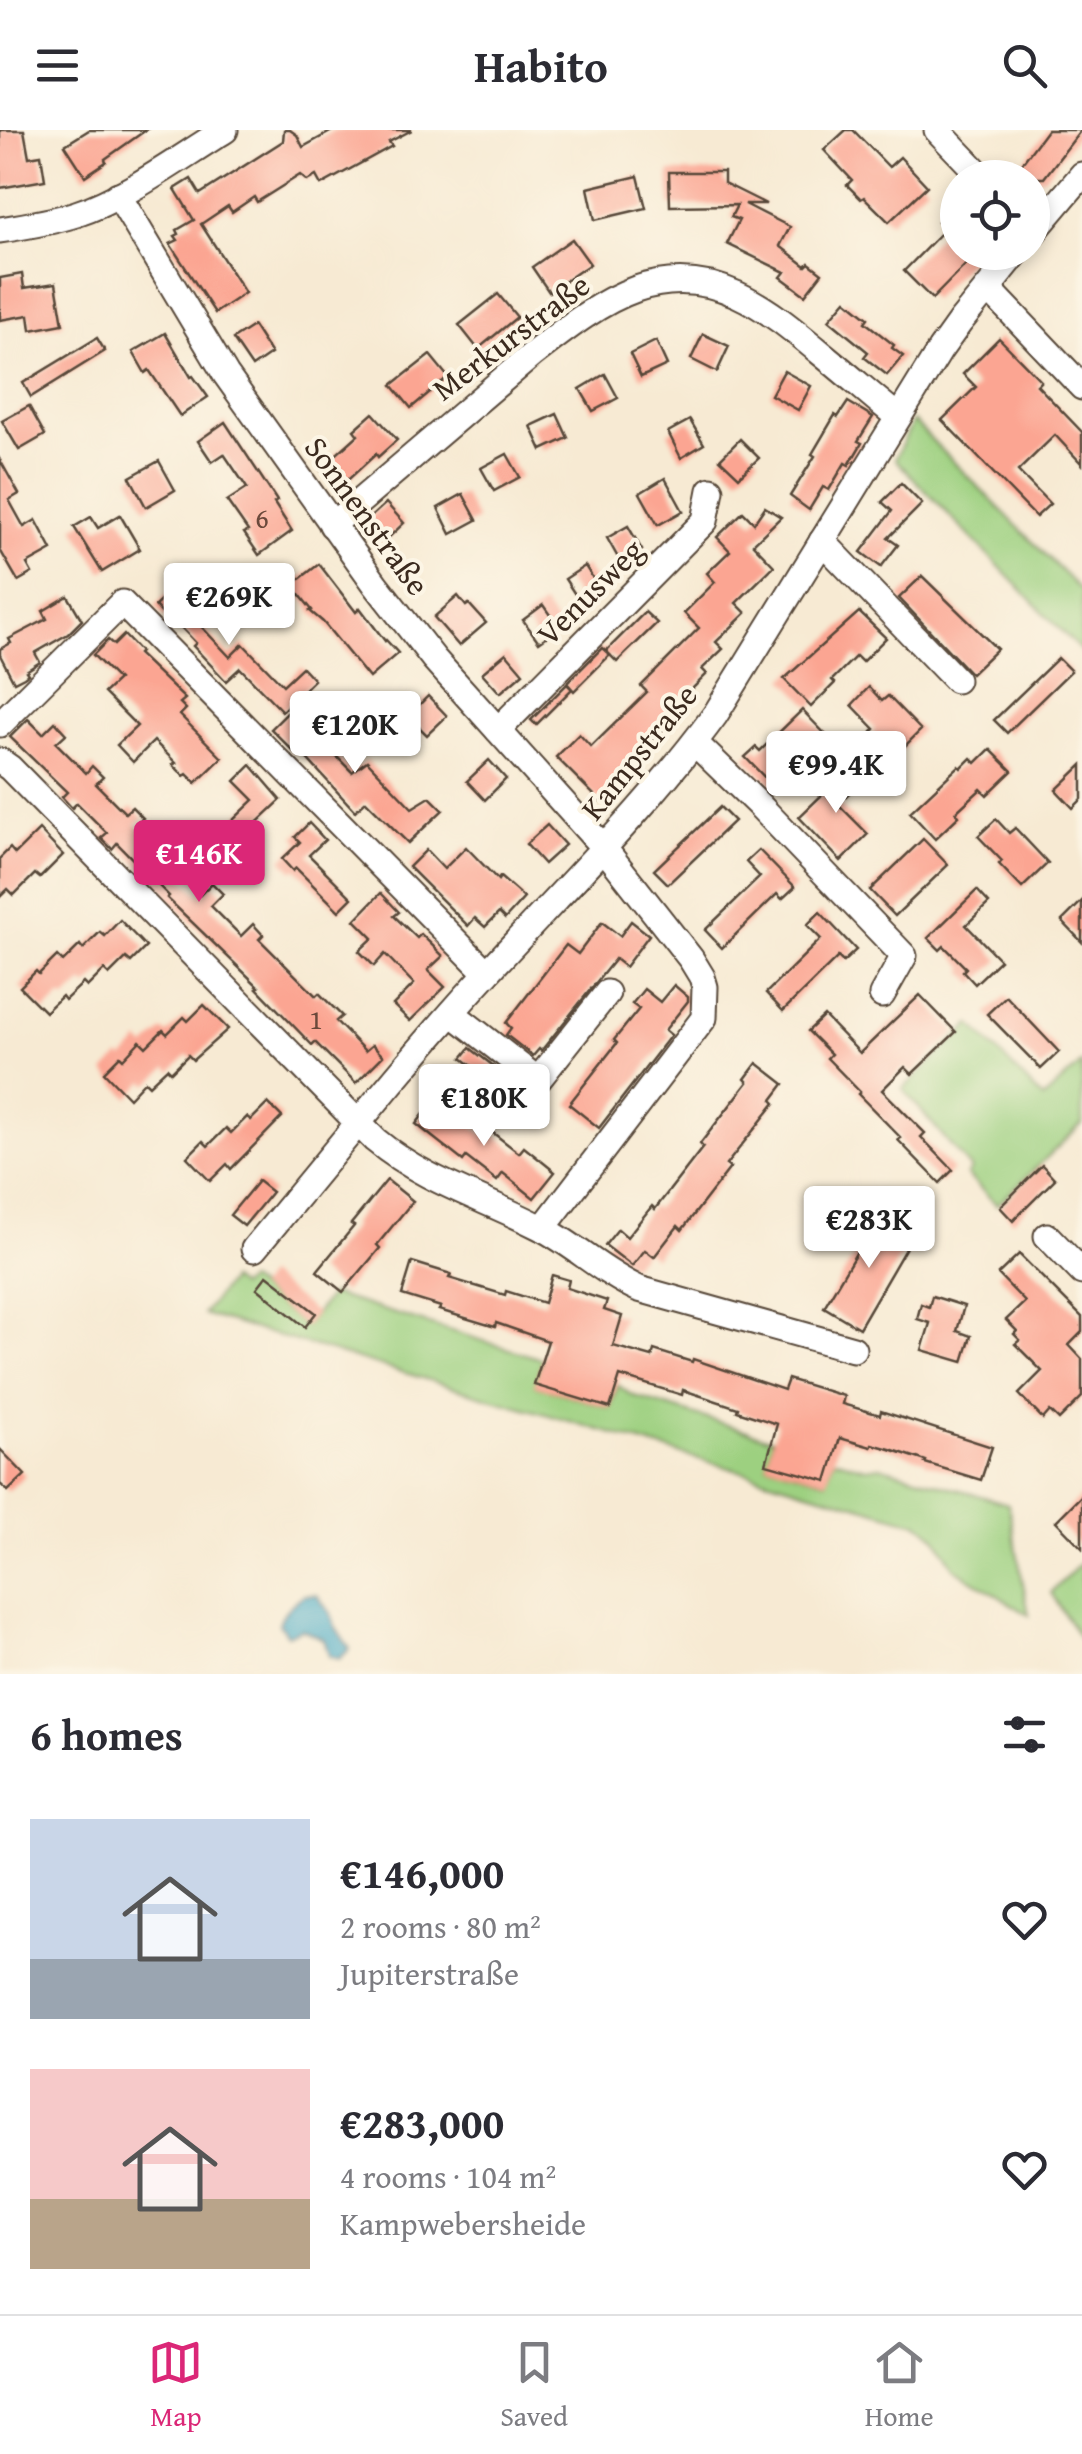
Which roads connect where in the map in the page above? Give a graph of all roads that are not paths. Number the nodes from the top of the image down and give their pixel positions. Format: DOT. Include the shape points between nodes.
graph roads {
  1 [pos="224,130"];
  2 [pos="938,130"];
  3 [pos="967,160"];
  4 [pos="1082,175"];
  5 [pos="118,195"];
  6 [pos="1050,212"];
  7 [pos="0,230"];
  8 [pos="1002,270"];
  9 [pos="988,288"];
  10 [pos="1082,387"];
  11 [pos="898,417"];
  12 [pos="711,490"];
  13 [pos="332,525"];
  14 [pos="822,542"];
  15 [pos="956,680"];
  16 [pos="0,724"];
  17 [pos="498,730"];
  18 [pos="695,742"];
  19 [pos="0,761"];
  20 [pos="603,847"];
  21 [pos="486,973"];
  22 [pos="607,992"];
  23 [pos="882,995"];
  24 [pos="452,1013"];
  25 [pos="359,1123"];
  26 [pos="543,1228"];
  27 [pos="1048,1236"];
  28 [pos="254,1250"];
  29 [pos="1082,1272"];
  30 [pos="853,1349"];
  1 -- 5 [label="street"];
  2 -- 3 [label="street"];
  4 -- 6 [label="street"];
  5 -- 7 [label="street" via="74,203 47,222"];
  5 -- 13 [label="street, Sonnenstraße" via="226,375"];
  8 -- 9 [label="street, Kampstraße"];
  9 -- 10 [label="street"];
  9 -- 11 [label="street, Kampstraße"];
  11 -- 13 [label="street, Merkurstraße" via="772,312 701,283 656,284 613,300 544,346"];
  11 -- 14 [label="street, Kampstraße"];
  12 -- 17 [label="street, Venusweg" via="706,521"];
  13 -- 17 [label="street, Sonnenstraße" via="434,659"];
  14 -- 15 [label="street"];
  14 -- 18 [label="street, Kampstraße"];
  16 -- 21 [label="street" via="122,603"];
  17 -- 20 [label="street, Sonnenstraße"];
  18 -- 20 [label="street, Kampstraße"];
  18 -- 23 [label="street" via="904,956"];
  19 -- 25 [label="street"];
  20 -- 21 [label="street, Kampstraße"];
  20 -- 26 [label="street, Sonnenstraße" via="702,978 704,1018"];
  21 -- 24 [label="street, Kampstraße"];
  22 -- 24 [label="street" via="538,1080"];
  24 -- 25 [label="street, Kampstraße"];
  25 -- 26 [label="street" via="417,1170"];
  25 -- 28 [label="street, Kampstraße"];
  26 -- 30 [label="street" via="639,1289"];
  27 -- 29 [label="street"];
}
